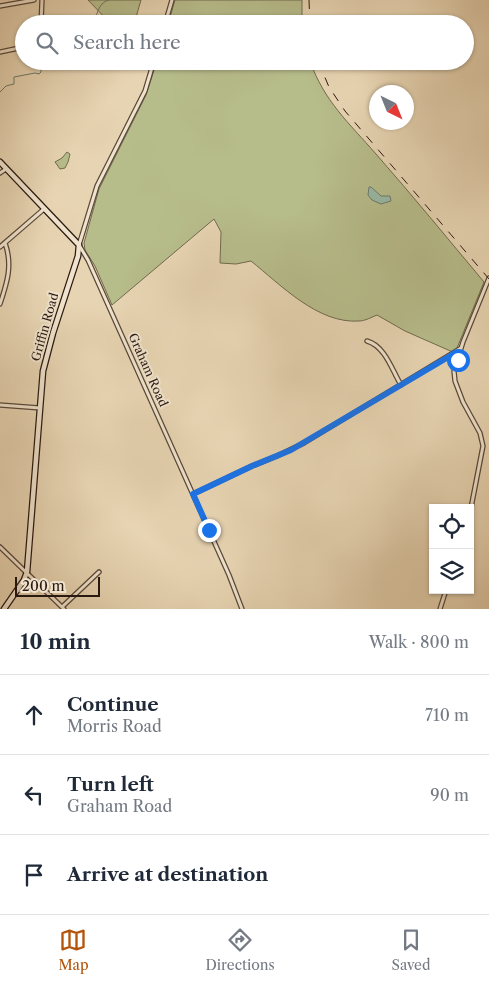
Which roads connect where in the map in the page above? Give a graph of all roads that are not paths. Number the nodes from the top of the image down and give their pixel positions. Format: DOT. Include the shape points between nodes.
graph roads {
  1 [pos="34,0"];
  2 [pos="42,0"];
  3 [pos="172,0"];
  4 [pos="11,2"];
  5 [pos="0,6"];
  6 [pos="41,15"];
  7 [pos="168,15"];
  8 [pos="15,49"];
  9 [pos="0,52"];
  10 [pos="151,70"];
  11 [pos="0,162"];
  12 [pos="6,169"];
  13 [pos="0,173"];
  14 [pos="44,209"];
  15 [pos="5,243"];
  16 [pos="79,245"];
  17 [pos="0,247"];
  18 [pos="489,278"];
  19 [pos="0,304"];
  20 [pos="367,341"];
  21 [pos="461,348"];
  22 [pos="450,356"];
  23 [pos="458,360"];
  24 [pos="401,385"];
  25 [pos="0,405"];
  26 [pos="40,408"];
  27 [pos="193,494"];
  28 [pos="472,504"];
  29 [pos="0,547"];
  30 [pos="27,572"];
  31 [pos="99,572"];
  32 [pos="445,594"];
  33 [pos="63,608"];
  34 [pos="4,609"];
  35 [pos="242,609"];
  36 [pos="440,609"];
  1 -- 4 [label="street"];
  2 -- 6 [label="street"];
  3 -- 7 [label="street"];
  4 -- 5 [label="street"];
  8 -- 9 [label="street"];
  10 -- 16 [label="street, Griffin Road" via="145,91 97,186"];
  11 -- 12 [label="street, Graham Road"];
  12 -- 13 [label="street"];
  12 -- 14 [label="street, Graham Road"];
  14 -- 15 [label="street"];
  14 -- 16 [label="street, Graham Road"];
  15 -- 17 [label="street"];
  15 -- 19 [label="street" via="10,262"];
  16 -- 26 [label="street, Griffin Road" via="45,359"];
  16 -- 27 [label="street, Graham Road"];
  18 -- 21 [label="street"];
  20 -- 24 [label="street" via="380,348"];
  21 -- 22 [label="street"];
  21 -- 23 [label="street"];
  22 -- 23 [label="street"];
  22 -- 24 [label="street"];
  23 -- 28 [label="street" via="454,371 456,382 483,446"];
  24 -- 27 [label="street" via="291,450"];
  25 -- 26 [label="street"];
  26 -- 30 [label="street, Griffin Road"];
  27 -- 35 [label="street, Graham Road"];
  29 -- 30 [label="street"];
  30 -- 33 [label="street"];
  30 -- 34 [label="street, Griffin Road"];
  31 -- 33 [label="street"];
  32 -- 36 [label="street"];
}
